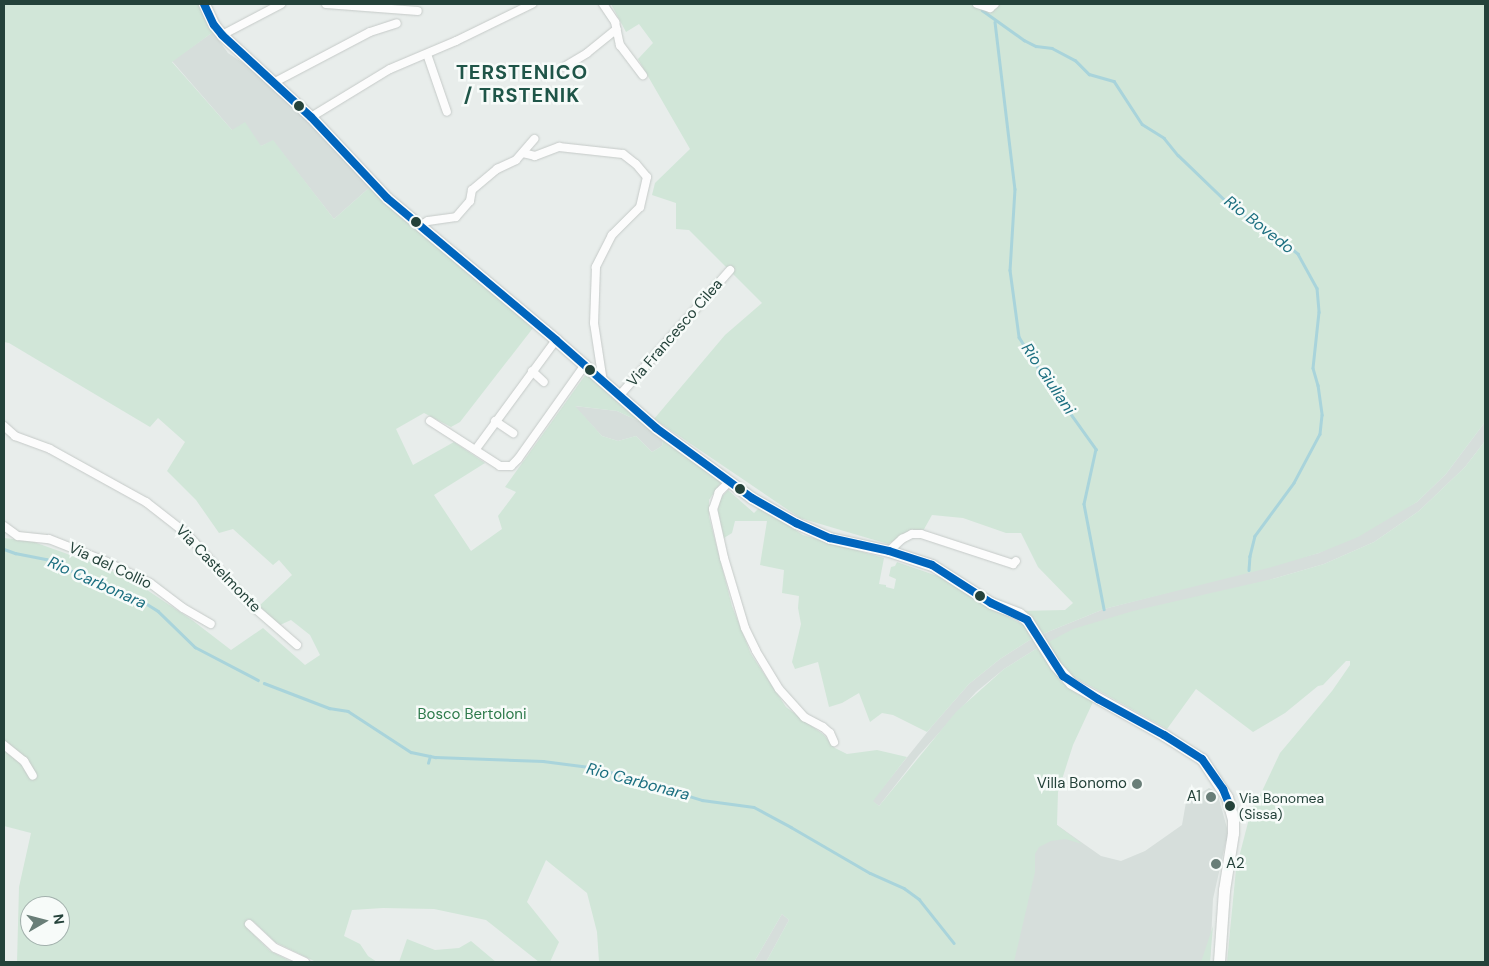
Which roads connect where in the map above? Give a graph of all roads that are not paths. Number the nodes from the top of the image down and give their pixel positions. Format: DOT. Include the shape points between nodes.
graph roads {
  1 [pos="204,4"];
  2 [pos="281,4"];
  3 [pos="326,4"];
  4 [pos="532,4"];
  5 [pos="603,4"];
  6 [pos="977,4"];
  7 [pos="995,4"];
  8 [pos="418,11"];
  9 [pos="397,23"];
  10 [pos="617,29"];
  11 [pos="222,35"];
  12 [pos="427,54"];
  13 [pos="564,67"];
  14 [pos="643,75"];
  15 [pos="275,82"];
  16 [pos="447,112"];
  17 [pos="311,117"];
  18 [pos="534,139"];
  19 [pos="523,153"];
  20 [pos="420,226"];
  21 [pos="730,270"];
  22 [pos="556,340"];
  23 [pos="584,366"];
  24 [pos="532,371"];
  25 [pos="544,382"];
  26 [pos="603,382"];
  27 [pos="619,396"];
  28 [pos="496,420"];
  29 [pos="430,421"];
  30 [pos="4,426"];
  31 [pos="513,433"];
  32 [pos="476,450"];
  33 [pos="730,481"];
  34 [pos="4,526"];
  35 [pos="889,551"];
  36 [pos="1016,561"];
  37 [pos="210,624"];
  38 [pos="297,645"];
  39 [pos="834,742"];
  40 [pos="4,745"];
  41 [pos="33,776"];
  42 [pos="249,924"];
  43 [pos="305,962"];
  44 [pos="1219,962"];
  1 -- 11 [label="street"];
  2 -- 11 [label="street"];
  3 -- 8 [label="street"];
  4 -- 12 [label="street"];
  5 -- 10 [label="street"];
  6 -- 7 [label="street" via="990,8"];
  9 -- 15 [label="street" via="370,32"];
  10 -- 13 [label="street"];
  10 -- 14 [label="street" via="620,44"];
  11 -- 15 [label="street"];
  12 -- 16 [label="street"];
  12 -- 17 [label="street" via="390,69"];
  15 -- 17 [label="street"];
  17 -- 20 [label="street" via="356,167"];
  18 -- 19 [label="street"];
  19 -- 20 [label="street" via="488,175 472,190 470,201 456,217 428,221"];
  19 -- 26 [label="street" via="535,156 559,147 623,154 647,177 640,207 612,235 595,272 594,328"];
  20 -- 22 [label="street"];
  21 -- 27 [label="street, Via Francesco Cilea"];
  22 -- 23 [label="street"];
  22 -- 24 [label="street"];
  23 -- 26 [label="street"];
  23 -- 32 [label="street" via="511,466 500,466"];
  24 -- 25 [label="street"];
  24 -- 28 [label="street"];
  26 -- 27 [label="street"];
  27 -- 33 [label="street" via="656,428"];
  28 -- 31 [label="street"];
  28 -- 32 [label="street"];
  29 -- 32 [label="street"];
  30 -- 38 [label="street, Via Castelmonte" via="15,436 50,449 146,502 187,534 251,605"];
  33 -- 35 [label="street" via="763,505 811,530 845,542"];
  33 -- 39 [label="street" via="719,492 712,509 745,628 779,689 804,717 830,733"];
  34 -- 37 [label="street, Via del Collio" via="18,536 49,539 107,562 150,583"];
  35 -- 36 [label="street" via="902,539 921,534 1012,564"];
  35 -- 44 [label="street" via="944,572 991,603 1019,614 1033,628 1054,665 1071,682 1198,756 1208,766 1231,809 1233,833 1224,890"];
  40 -- 41 [label="street" via="24,762"];
  42 -- 43 [label="street" via="276,948"];
}
